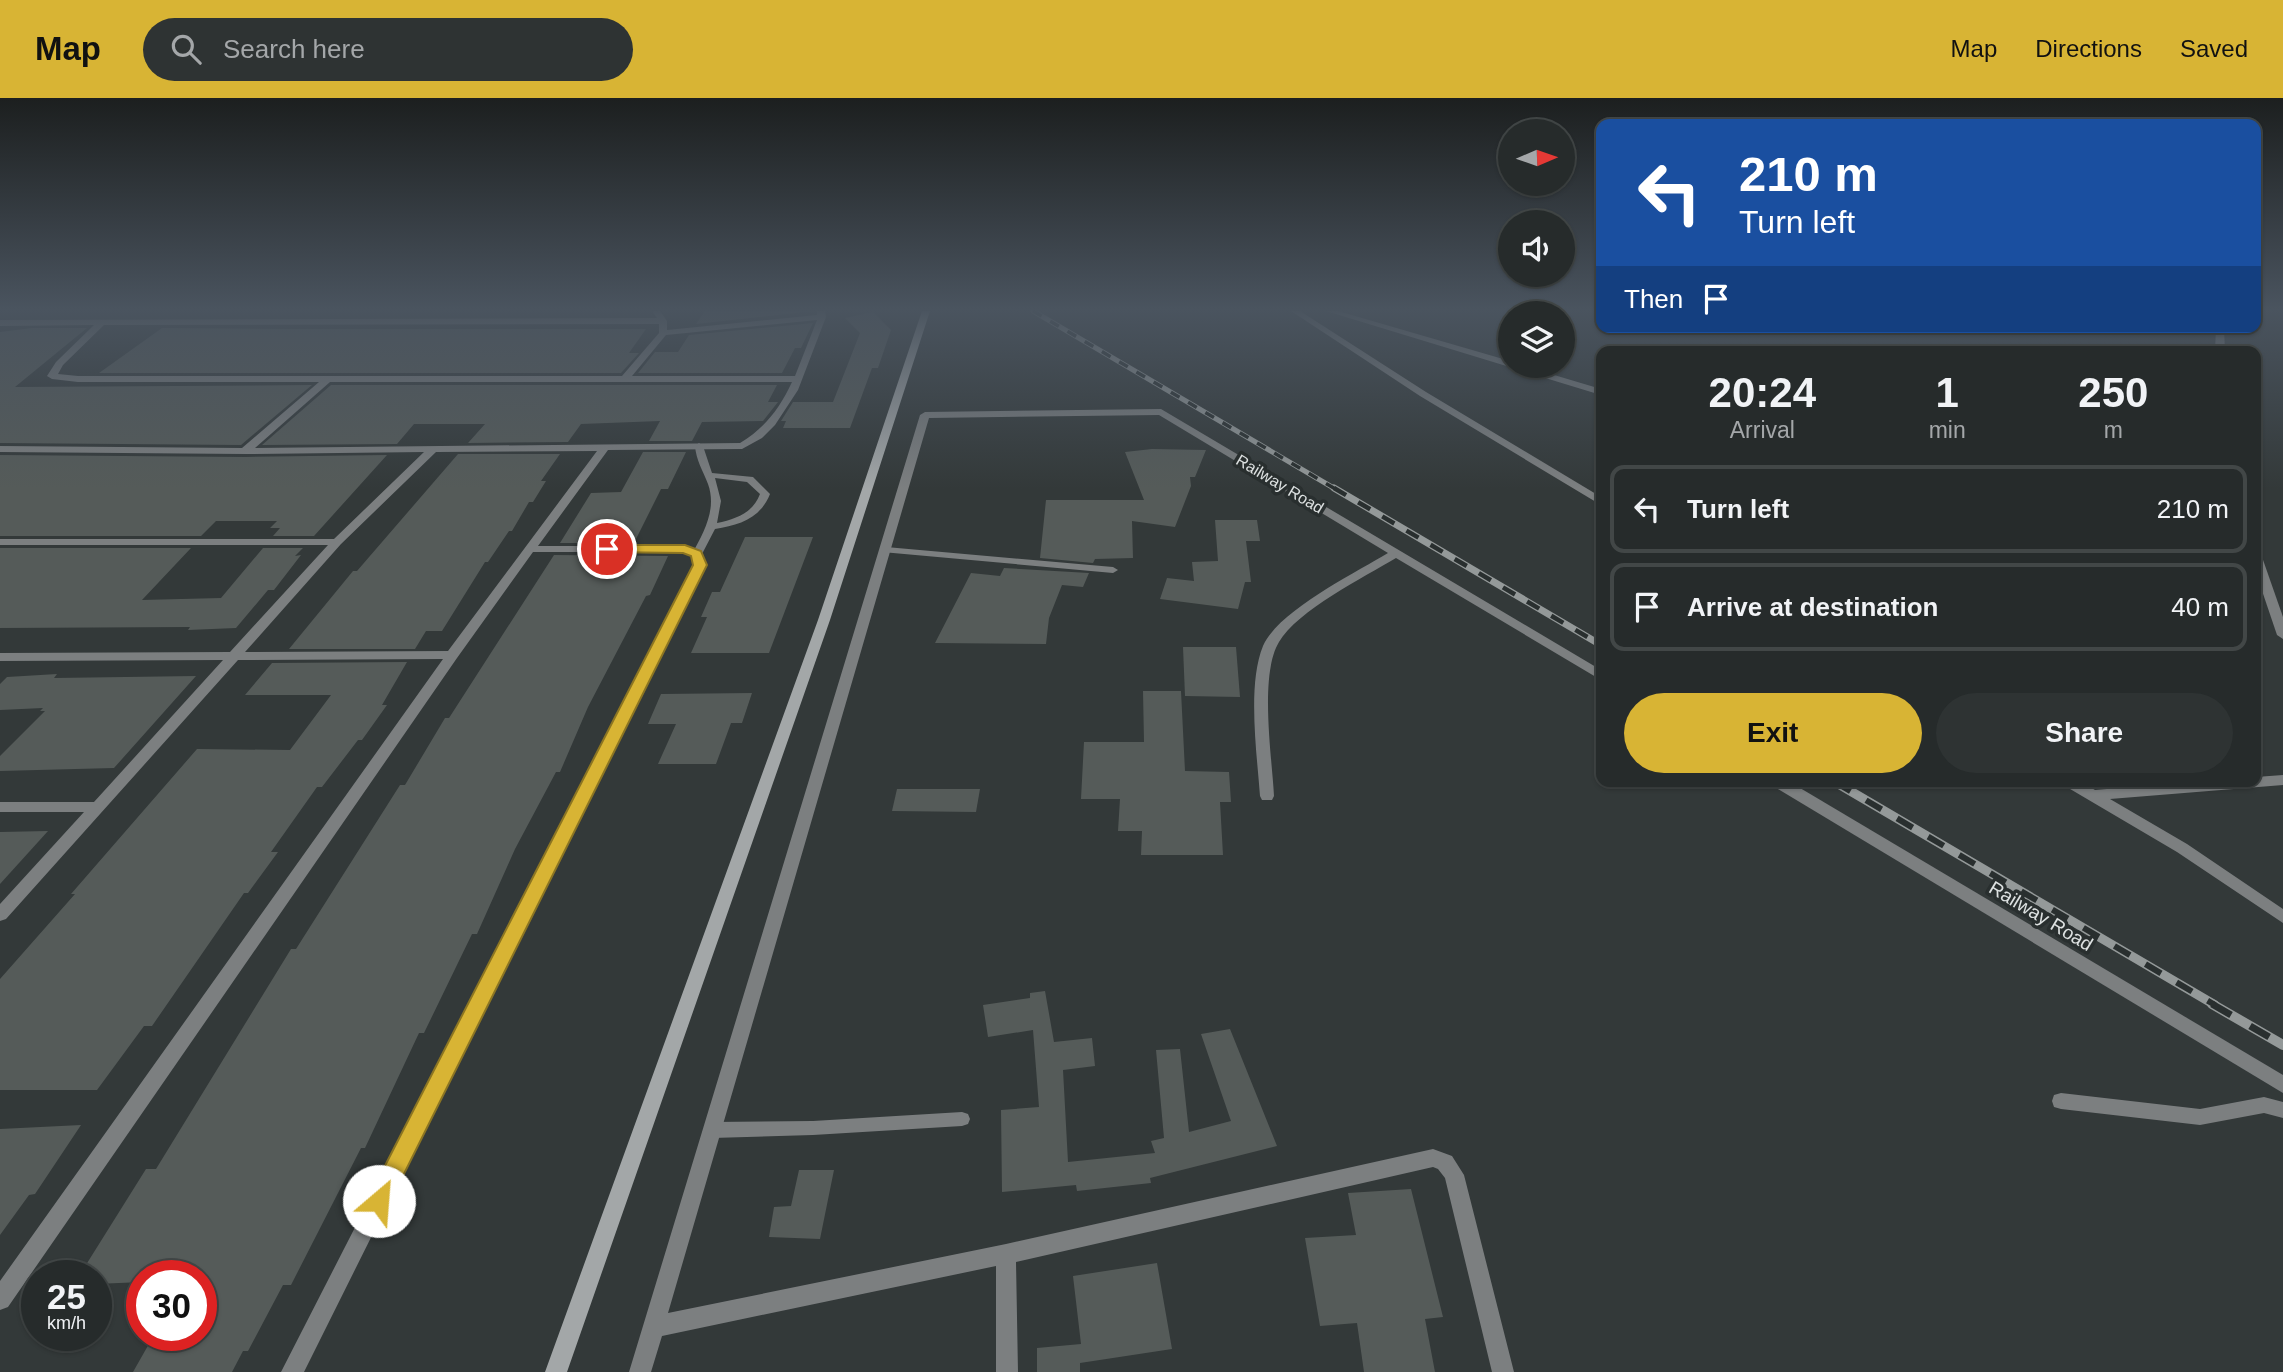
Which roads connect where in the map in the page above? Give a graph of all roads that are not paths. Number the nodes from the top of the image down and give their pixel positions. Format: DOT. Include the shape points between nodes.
graph roads {
  1 [pos="55,370"];
  2 [pos="631,370"];
  3 [pos="801,370"];
  4 [pos="908,370"];
  5 [pos="1387,370"];
  6 [pos="626,377"];
  7 [pos="329,378"];
  8 [pos="1555,378"];
  9 [pos="798,379"];
  10 [pos="1596,390"];
  11 [pos="699,446"];
  12 [pos="605,447"];
  13 [pos="434,448"];
  14 [pos="0,449"];
  15 [pos="245,450"];
  16 [pos="709,475"];
  17 [pos="1596,499"];
  18 [pos="712,527"];
  19 [pos="0,542"];
  20 [pos="338,542"];
  21 [pos="528,549"];
  22 [pos="886,550"];
  23 [pos="1396,553"];
  24 [pos="696,554"];
  25 [pos="1113,570"];
  26 [pos="2261,571"];
  27 [pos="2283,635"];
  28 [pos="452,655"];
  29 [pos="233,656"];
  30 [pos="0,657"];
  31 [pos="1596,673"];
  32 [pos="2283,780"];
  33 [pos="2261,782"];
  34 [pos="1786,787"];
  35 [pos="2079,787"];
  36 [pos="2193,787"];
  37 [pos="2093,795"];
  38 [pos="1267,796"];
  39 [pos="0,807"];
  40 [pos="96,807"];
  41 [pos="0,915"];
  42 [pos="2283,917"];
  43 [pos="2283,1085"];
  44 [pos="2061,1101"];
  45 [pos="2283,1110"];
  46 [pos="962,1119"];
  47 [pos="712,1130"];
  48 [pos="1006,1254"];
  49 [pos="0,1299"];
  50 [pos="653,1327"];
  51 [pos="292,1372"];
  52 [pos="556,1372"];
  53 [pos="640,1372"];
  54 [pos="1007,1372"];
  55 [pos="1503,1372"];
  1 -- 7 [label="street" via="52,376 78,379"];
  2 -- 6 [label="street"];
  3 -- 9 [label="street"];
  4 -- 52 [label="main road"];
  5 -- 17 [label="street"];
  6 -- 7 [label="street"];
  6 -- 9 [label="street"];
  7 -- 15 [label="street"];
  8 -- 10 [label="street"];
  9 -- 11 [label="street" via="782,408 756,439 742,446"];
  11 -- 12 [label="street"];
  11 -- 16 [label="lane" via="700,460"];
  12 -- 13 [label="street"];
  12 -- 21 [label="street"];
  13 -- 15 [label="street"];
  13 -- 20 [label="street"];
  14 -- 15 [label="street"];
  16 -- 18 [label="lane" via="716,492"];
  16 -- 18 [label="lane" via="750,480 765,494 762,504 745,518"];
  18 -- 24 [label="lane"];
  19 -- 20 [label="street"];
  20 -- 29 [label="street"];
  21 -- 24 [label="street" via="685,549"];
  21 -- 28 [label="street"];
  22 -- 23 [label="street, Railway Road" via="925,415 1161,412"];
  22 -- 25 [label="lane"];
  22 -- 47 [label="street"];
  23 -- 31 [label="street, Railway Road"];
  23 -- 38 [label="street" via="1306,608 1271,643 1262,698"];
  24 -- 51 [label="street" via="700,565"];
  26 -- 27 [label="street"];
  28 -- 29 [label="street"];
  28 -- 49 [label="street"];
  29 -- 30 [label="street"];
  29 -- 40 [label="street"];
  32 -- 33 [label="street"];
  34 -- 43 [label="street, Railway Road"];
  35 -- 37 [label="street"];
  36 -- 37 [label="street"];
  37 -- 42 [label="street"];
  39 -- 40 [label="street"];
  40 -- 41 [label="street"];
  44 -- 45 [label="street" via="2200,1117 2264,1105"];
  46 -- 47 [label="lane"];
  47 -- 50 [label="street"];
  48 -- 50 [label="street"];
  48 -- 54 [label="street"];
  48 -- 55 [label="street" via="1433,1158 1445,1162 1454,1175"];
  50 -- 53 [label="street"];
}
